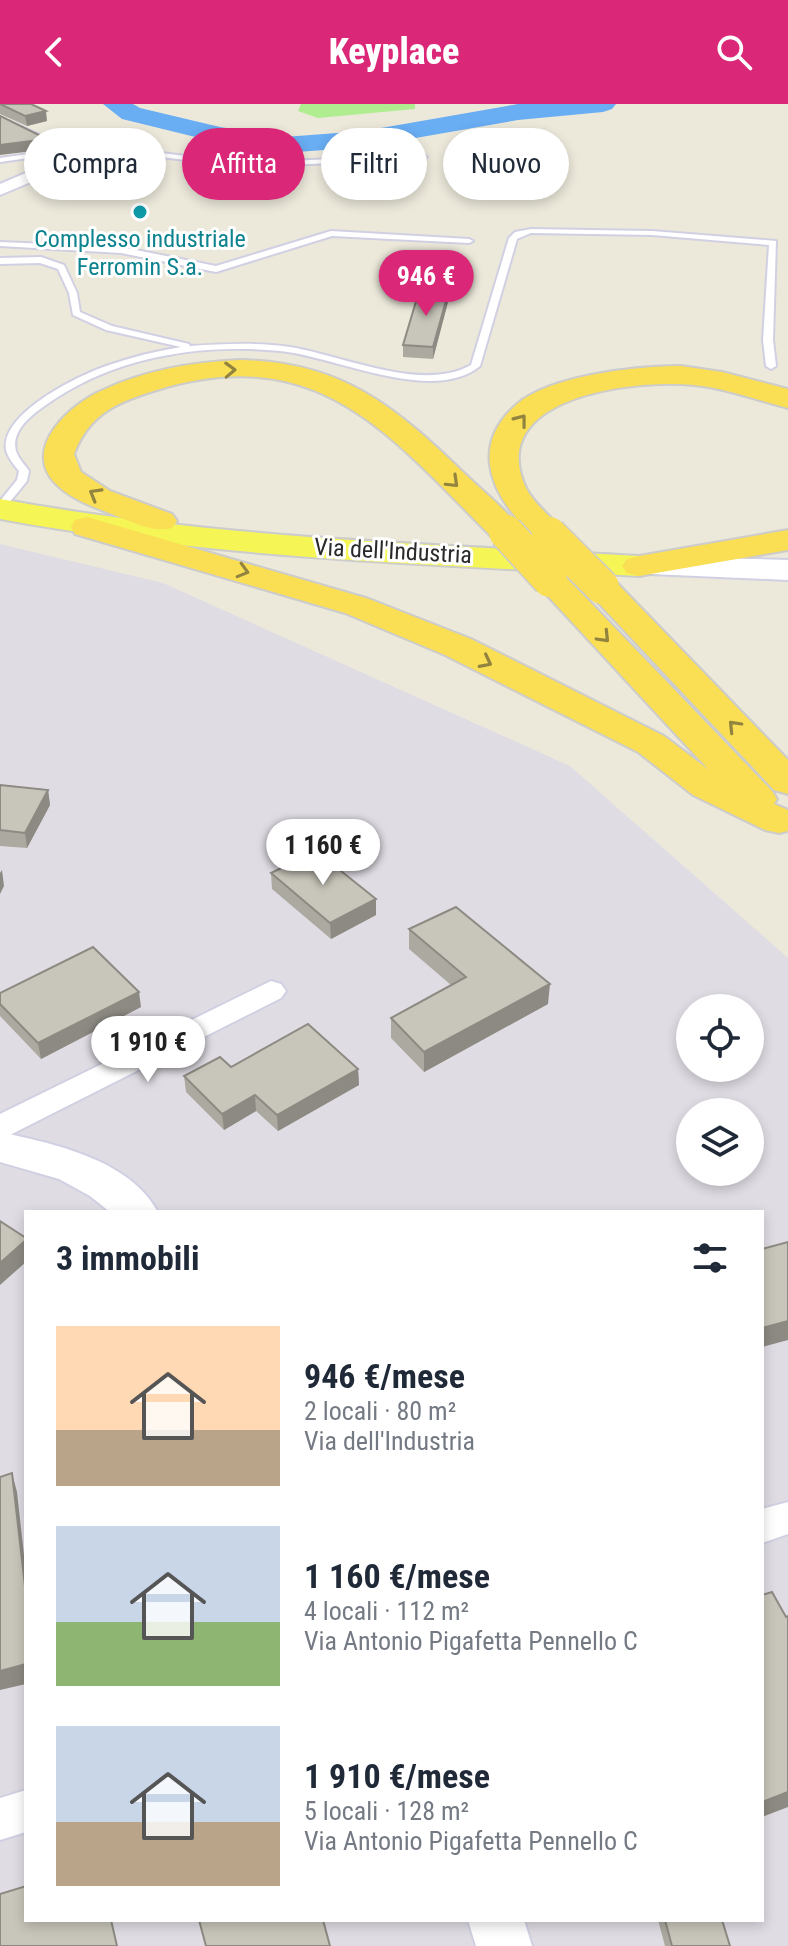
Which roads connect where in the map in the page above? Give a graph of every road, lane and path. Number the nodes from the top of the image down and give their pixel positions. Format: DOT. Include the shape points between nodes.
graph roads {
  1 [pos="0,119"];
  2 [pos="24,130"];
  3 [pos="166,156"];
  4 [pos="24,157"];
  5 [pos="0,160"];
  6 [pos="321,162"];
  7 [pos="24,179"];
  8 [pos="0,190"];
  9 [pos="469,241"];
  10 [pos="0,244"];
  11 [pos="0,261"];
  12 [pos="198,350"];
  13 [pos="771,366"];
  14 [pos="788,399"];
  15 [pos="0,508"];
  16 [pos="87,527"];
  17 [pos="788,540"];
  18 [pos="220,541"];
  19 [pos="639,566"];
  20 [pos="788,570"];
  21 [pos="788,782"];
  22 [pos="784,826"];
  23 [pos="271,991"];
  24 [pos="0,1128"];
  25 [pos="0,1147"];
  26 [pos="135,1210"];
  27 [pos="788,1518"];
  28 [pos="764,1525"];
  29 [pos="24,1812"];
  30 [pos="0,1819"];
  31 [pos="497,1922"];
  32 [pos="504,1946"];
  1 -- 2 [label="lane"];
  3 -- 6 [label="lane" via="244,165"];
  4 -- 5 [label="lane"];
  7 -- 8 [label="street"];
  9 -- 10 [label="lane" via="331,233 216,269 121,250"];
  11 -- 12 [label="lane" via="41,260 61,267 76,313 109,328"];
  12 -- 13 [label="lane" via="291,350 431,378 458,376 475,366 518,234 652,233 773,243"];
  12 -- 15 [label="lane" via="166,352 109,368 62,388 28,414 13,432 11,451 24,471 22,481"];
  21 -- 14 [label="highway, one-way, bridge" via="549,534 511,490 503,465 505,441 529,409 574,390 680,375 746,385"];
  15 -- 16 [label="main road, Via dell'Industria"];
  16 -- 18 [label="main road, Via dell'Industria"];
  16 -- 22 [label="highway, one-way" via="357,606 458,647 651,744 707,787"];
  17 -- 19 [label="highway"];
  18 -- 19 [label="main road, Via dell'Industria"];
  18 -- 22 [label="highway, one-way, bridge" via="99,498 67,477 59,454 73,423 137,386 182,373 236,369 296,375 352,397 403,434 506,532"];
  19 -- 20 [label="main road, Via dell'Industria"];
  23 -- 24 [label="street"];
  25 -- 26 [label="street" via="65,1162 116,1191"];
  27 -- 28 [label="street"];
  29 -- 30 [label="street"];
  31 -- 32 [label="street"];
}
